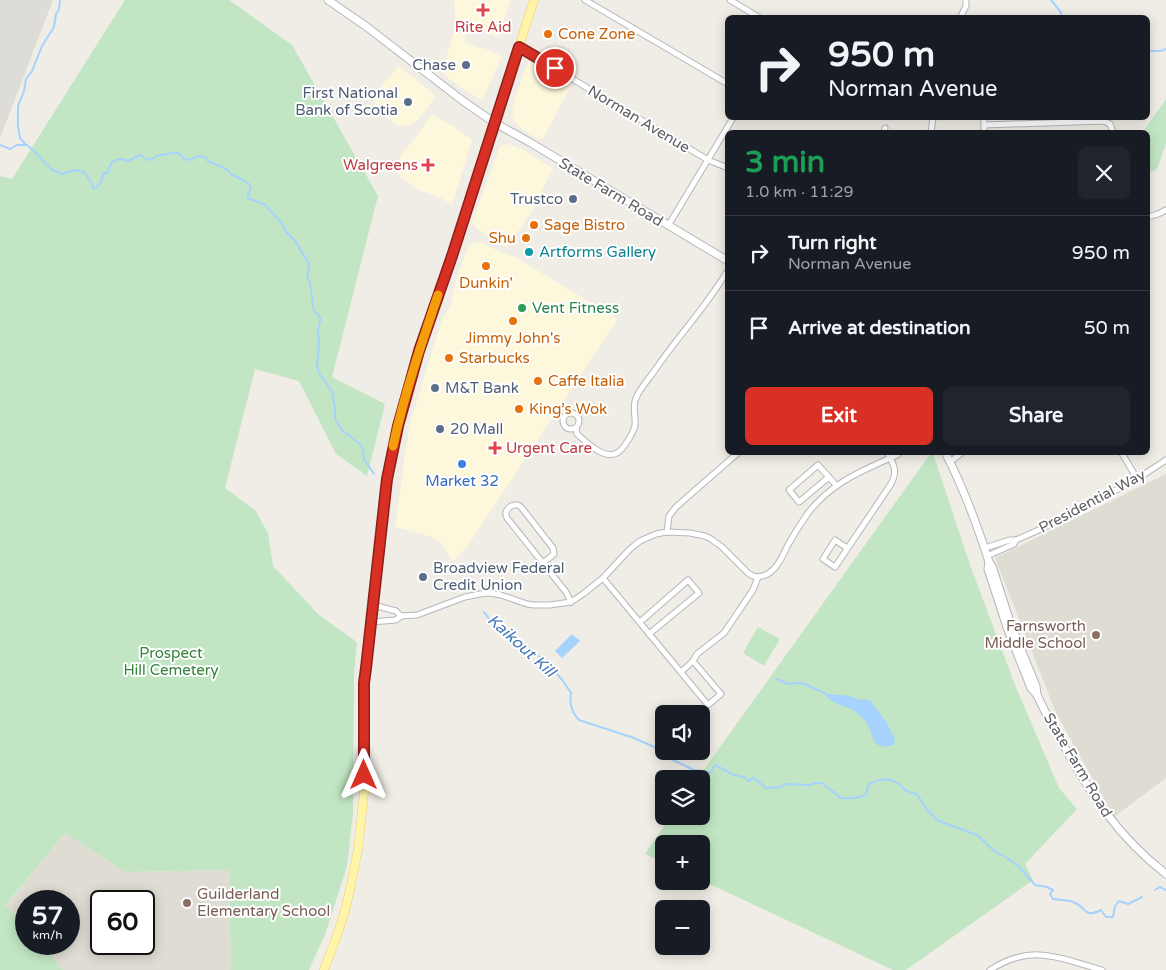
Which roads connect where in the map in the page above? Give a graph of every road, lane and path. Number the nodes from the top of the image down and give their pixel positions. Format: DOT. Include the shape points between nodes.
graph roads {
  1 [pos="328,0"];
  2 [pos="534,0"];
  3 [pos="585,0"];
  4 [pos="730,0"];
  5 [pos="966,0"];
  6 [pos="755,15"];
  7 [pos="962,15"];
  8 [pos="519,47"];
  9 [pos="725,82"];
  10 [pos="984,120"];
  11 [pos="1035,120"];
  12 [pos="495,123"];
  13 [pos="984,125"];
  14 [pos="984,130"];
  15 [pos="1112,130"];
  16 [pos="725,131"];
  17 [pos="708,160"];
  18 [pos="725,167"];
  19 [pos="1166,210"];
  20 [pos="1150,216"];
  21 [pos="668,226"];
  22 [pos="725,259"];
  23 [pos="725,274"];
  24 [pos="576,428"];
  25 [pos="736,455"];
  26 [pos="888,455"];
  27 [pos="895,455"];
  28 [pos="946,455"];
  29 [pos="959,455"];
  30 [pos="1123,455"];
  31 [pos="890,458"];
  32 [pos="1166,460"];
  33 [pos="950,462"];
  34 [pos="828,477"];
  35 [pos="1137,479"];
  36 [pos="836,485"];
  37 [pos="666,532"];
  38 [pos="1016,540"];
  39 [pos="847,548"];
  40 [pos="985,548"];
  41 [pos="988,559"];
  42 [pos="544,563"];
  43 [pos="758,577"];
  44 [pos="603,578"];
  45 [pos="571,602"];
  46 [pos="373,605"];
  47 [pos="401,616"];
  48 [pos="371,622"];
  49 [pos="640,622"];
  50 [pos="649,634"];
  51 [pos="693,661"];
  52 [pos="681,672"];
  53 [pos="1166,874"];
  54 [pos="324,970"];
  55 [pos="990,970"];
  56 [pos="1102,970"];
  1 -- 12 [label="main road, State Farm Road"];
  2 -- 8 [label="main road"];
  3 -- 9 [label="street"];
  4 -- 6 [label="street"];
  5 -- 7 [label="street"];
  8 -- 12 [label="main road"];
  8 -- 17 [label="street, Norman Avenue"];
  10 -- 13 [label="street"];
  11 -- 13 [label="street"];
  11 -- 15 [label="street" via="1104,121"];
  12 -- 21 [label="main road, State Farm Road"];
  12 -- 46 [label="main road" via="403,403 387,479"];
  13 -- 14 [label="street"];
  16 -- 17 [label="street"];
  17 -- 18 [label="street, Norman Avenue"];
  17 -- 21 [label="street"];
  19 -- 20 [label="street"];
  21 -- 22 [label="main road, State Farm Road"];
  23 -- 24 [label="street" via="638,394 634,403 635,428 620,451 613,455 601,452 577,434"];
  25 -- 37 [label="street" via="676,508 669,516"];
  26 -- 31 [label="street"];
  27 -- 31 [label="street"];
  28 -- 33 [label="main road, State Farm Road"];
  29 -- 33 [label="street"];
  30 -- 35 [label="street"];
  31 -- 36 [label="street"];
  31 -- 39 [label="street" via="895,470 893,479"];
  32 -- 35 [label="street, Presidential Way"];
  33 -- 40 [label="main road, State Farm Road"];
  34 -- 34 [label="street" via="818,465 789,490 799,502"];
  34 -- 36 [label="street"];
  35 -- 38 [label="street, Presidential Way"];
  36 -- 43 [label="street" via="808,514 774,569"];
  37 -- 43 [label="street" via="705,536 722,547 748,573"];
  37 -- 44 [label="street" via="640,541"];
  38 -- 40 [label="street, Presidential Way"];
  38 -- 41 [label="street, Presidential Way"];
  39 -- 39 [label="street" via="835,567 823,559 835,540"];
  40 -- 41 [label="main road, State Farm Road"];
  41 -- 53 [label="main road, State Farm Road" via="988,569 1008,630 1031,688 1076,768 1106,814 1140,852"];
  42 -- 42 [label="street" via="554,554 553,548 520,506 507,509 507,518"];
  42 -- 45 [label="street"];
  43 -- 51 [label="street" via="724,633 697,654"];
  44 -- 45 [label="street"];
  44 -- 49 [label="street"];
  45 -- 47 [label="street" via="534,605 490,593 465,597 417,615"];
  46 -- 47 [label="street" via="396,611"];
  46 -- 48 [label="main road"];
  47 -- 48 [label="street" via="396,620"];
  48 -- 54 [label="main road" via="364,683 364,793 358,849 346,907"];
  49 -- 50 [label="street"];
  49 -- 50 [label="street" via="688,580 699,594"];
  50 -- 52 [label="street"];
  51 -- 52 [label="street"];
  51 -- 52 [label="street" via="721,694 708,705"];
  55 -- 56 [label="street" via="1007,960 1031,955 1052,956"];
}
